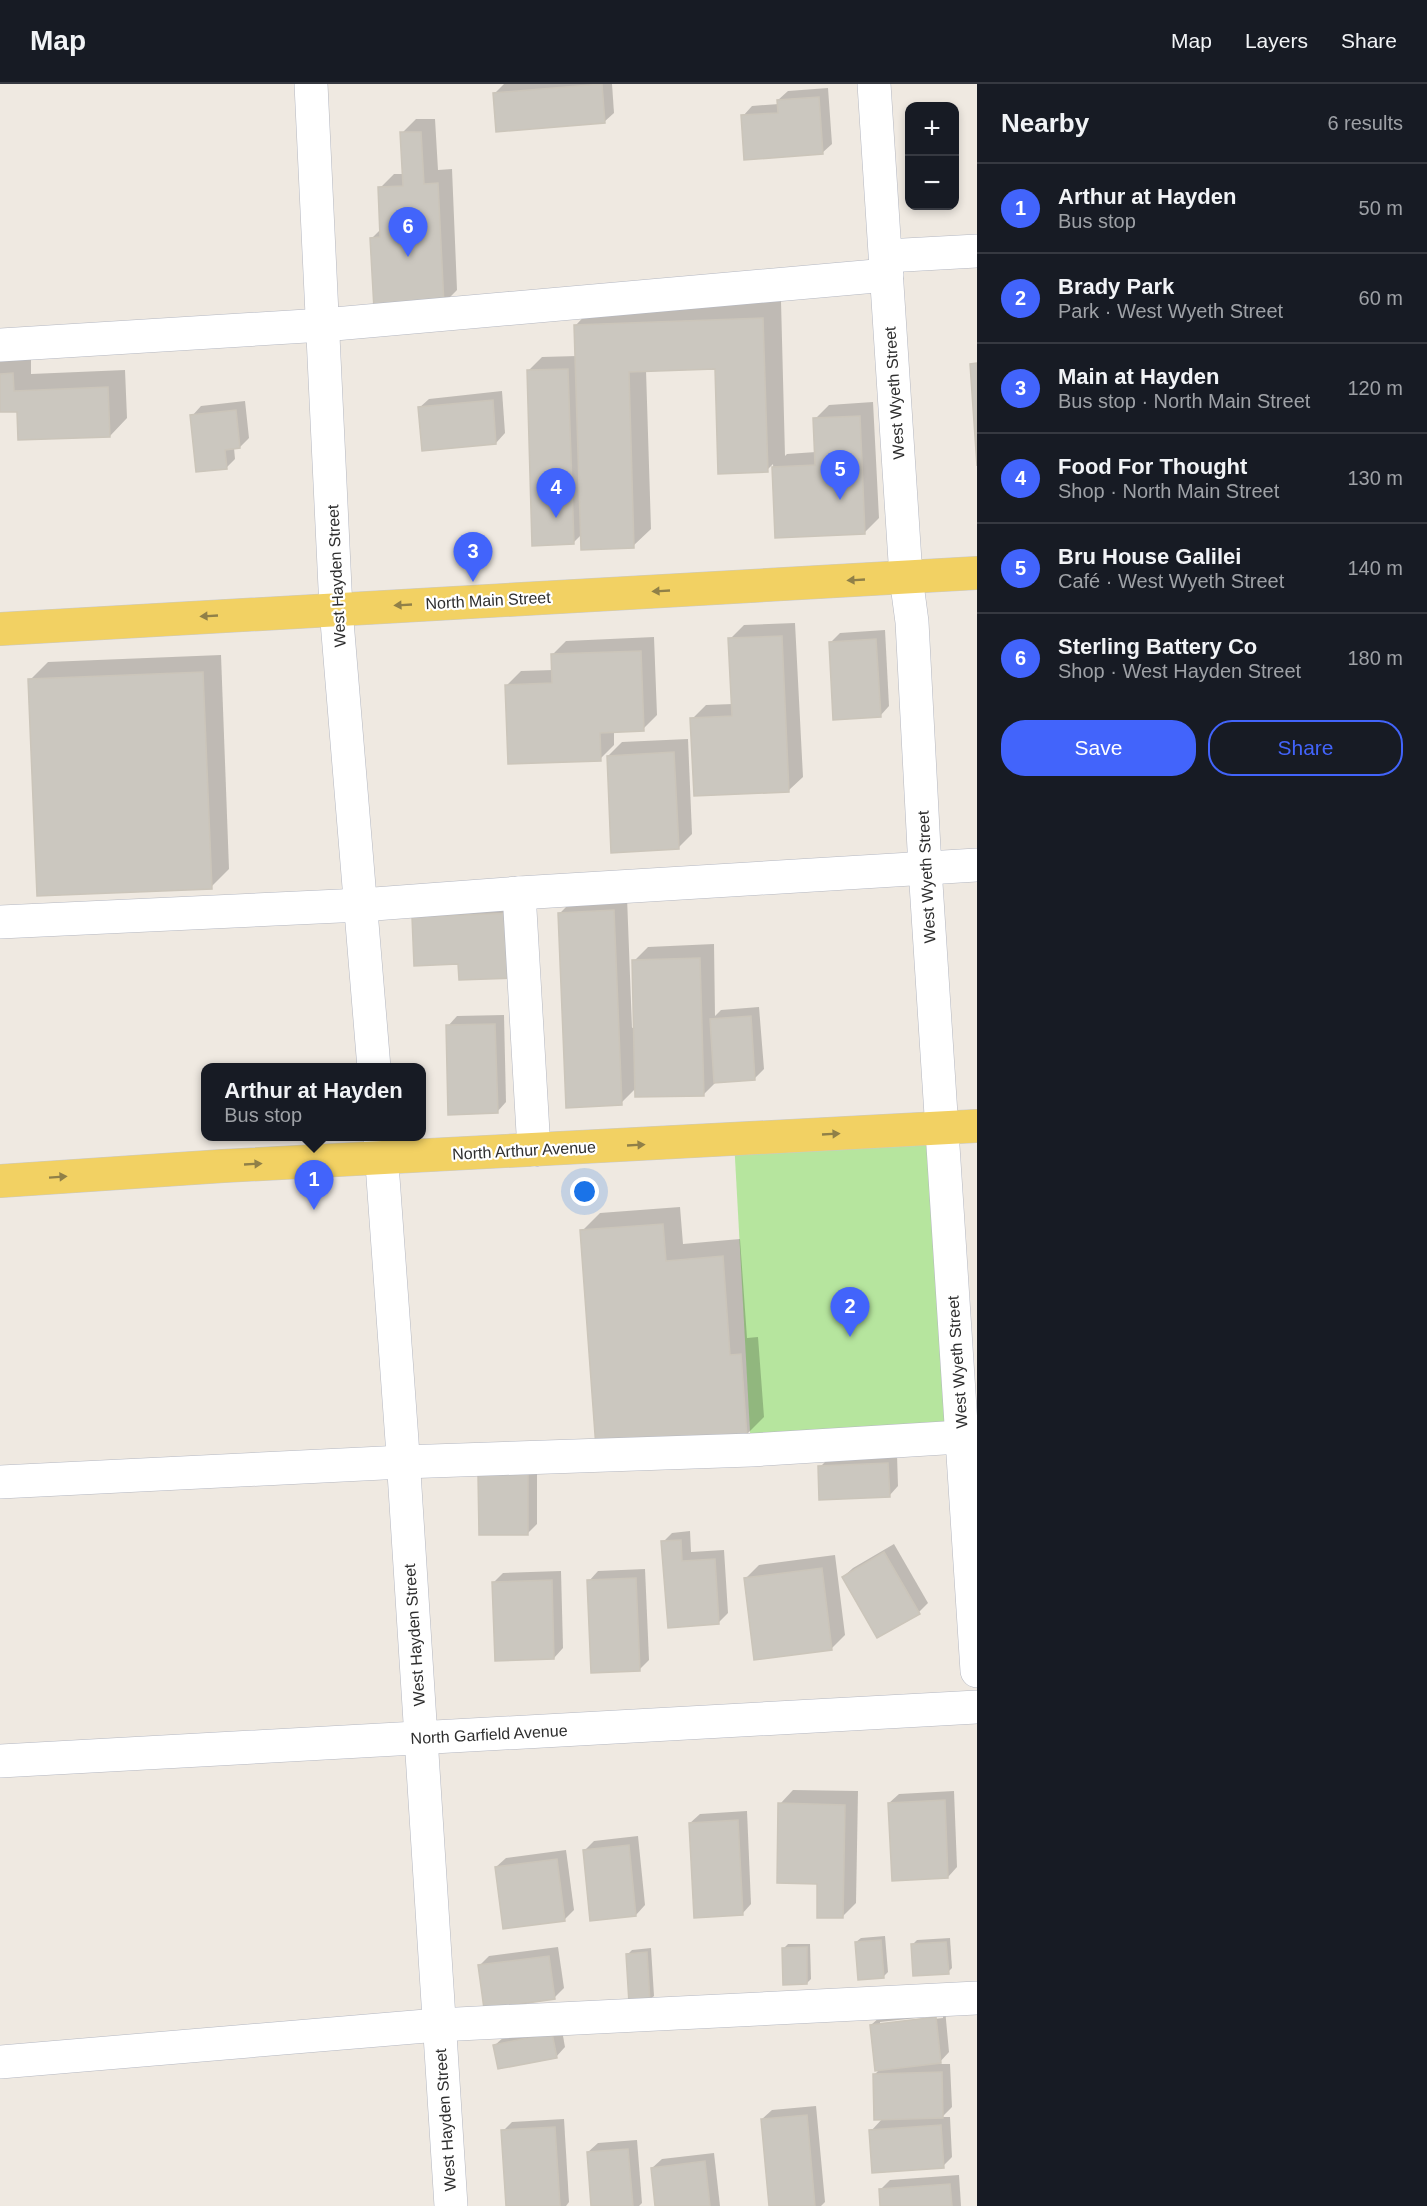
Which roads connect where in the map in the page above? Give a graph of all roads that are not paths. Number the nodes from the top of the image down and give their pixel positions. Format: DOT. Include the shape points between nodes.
graph roads {
  1 [pos="310,84"];
  2 [pos="874,84"];
  3 [pos="977,251"];
  4 [pos="886,266"];
  5 [pos="323,325"];
  6 [pos="0,345"];
  7 [pos="977,573"];
  8 [pos="906,577"];
  9 [pos="336,609"];
  10 [pos="0,628"];
  11 [pos="977,865"];
  12 [pos="925,868"];
  13 [pos="519,893"];
  14 [pos="361,905"];
  15 [pos="0,922"];
  16 [pos="374,1063"];
  17 [pos="977,1126"];
  18 [pos="942,1128"];
  19 [pos="381,1147"];
  20 [pos="534,1150"];
  21 [pos="0,1181"];
  22 [pos="969,1437"];
  23 [pos="404,1462"];
  24 [pos="0,1482"];
  25 [pos="977,1671"];
  26 [pos="977,1707"];
  27 [pos="421,1738"];
  28 [pos="0,1761"];
  29 [pos="977,1998"];
  30 [pos="438,2025"];
  31 [pos="0,2062"];
  32 [pos="450,2206"];
  1 -- 5 [label="street, West Hayden Street"];
  2 -- 4 [label="street, West Wyeth Street"];
  3 -- 4 [label="street"];
  4 -- 5 [label="street"];
  4 -- 8 [label="street, West Wyeth Street"];
  5 -- 6 [label="street"];
  5 -- 9 [label="street, West Hayden Street"];
  7 -- 8 [label="main road, North Main Street"];
  8 -- 9 [label="main road, North Main Street, one-way"];
  8 -- 12 [label="street, West Wyeth Street" via="912,622"];
  9 -- 10 [label="main road, North Main Street, one-way"];
  9 -- 14 [label="street, West Hayden Street"];
  11 -- 12 [label="street"];
  12 -- 13 [label="street"];
  12 -- 18 [label="street, West Wyeth Street"];
  13 -- 14 [label="street"];
  13 -- 20 [label="street"];
  14 -- 15 [label="street"];
  14 -- 16 [label="street, West Hayden Street"];
  17 -- 18 [label="main road, North Arthur Avenue"];
  20 -- 18 [label="main road, North Arthur Avenue, one-way"];
  18 -- 22 [label="street, West Wyeth Street"];
  19 -- 20 [label="main road, North Arthur Avenue"];
  21 -- 19 [label="main road, North Arthur Avenue, one-way"];
  19 -- 23 [label="street, West Hayden Street"];
  22 -- 23 [label="street" via="751,1450"];
  22 -- 25 [label="street, West Wyeth Street"];
  23 -- 24 [label="street"];
  23 -- 27 [label="street, West Hayden Street"];
  26 -- 27 [label="street, North Garfield Avenue"];
  27 -- 28 [label="street, North Garfield Avenue"];
  27 -- 30 [label="street, West Hayden Street"];
  29 -- 30 [label="street"];
  30 -- 31 [label="street"];
  30 -- 32 [label="street, West Hayden Street"];
}
